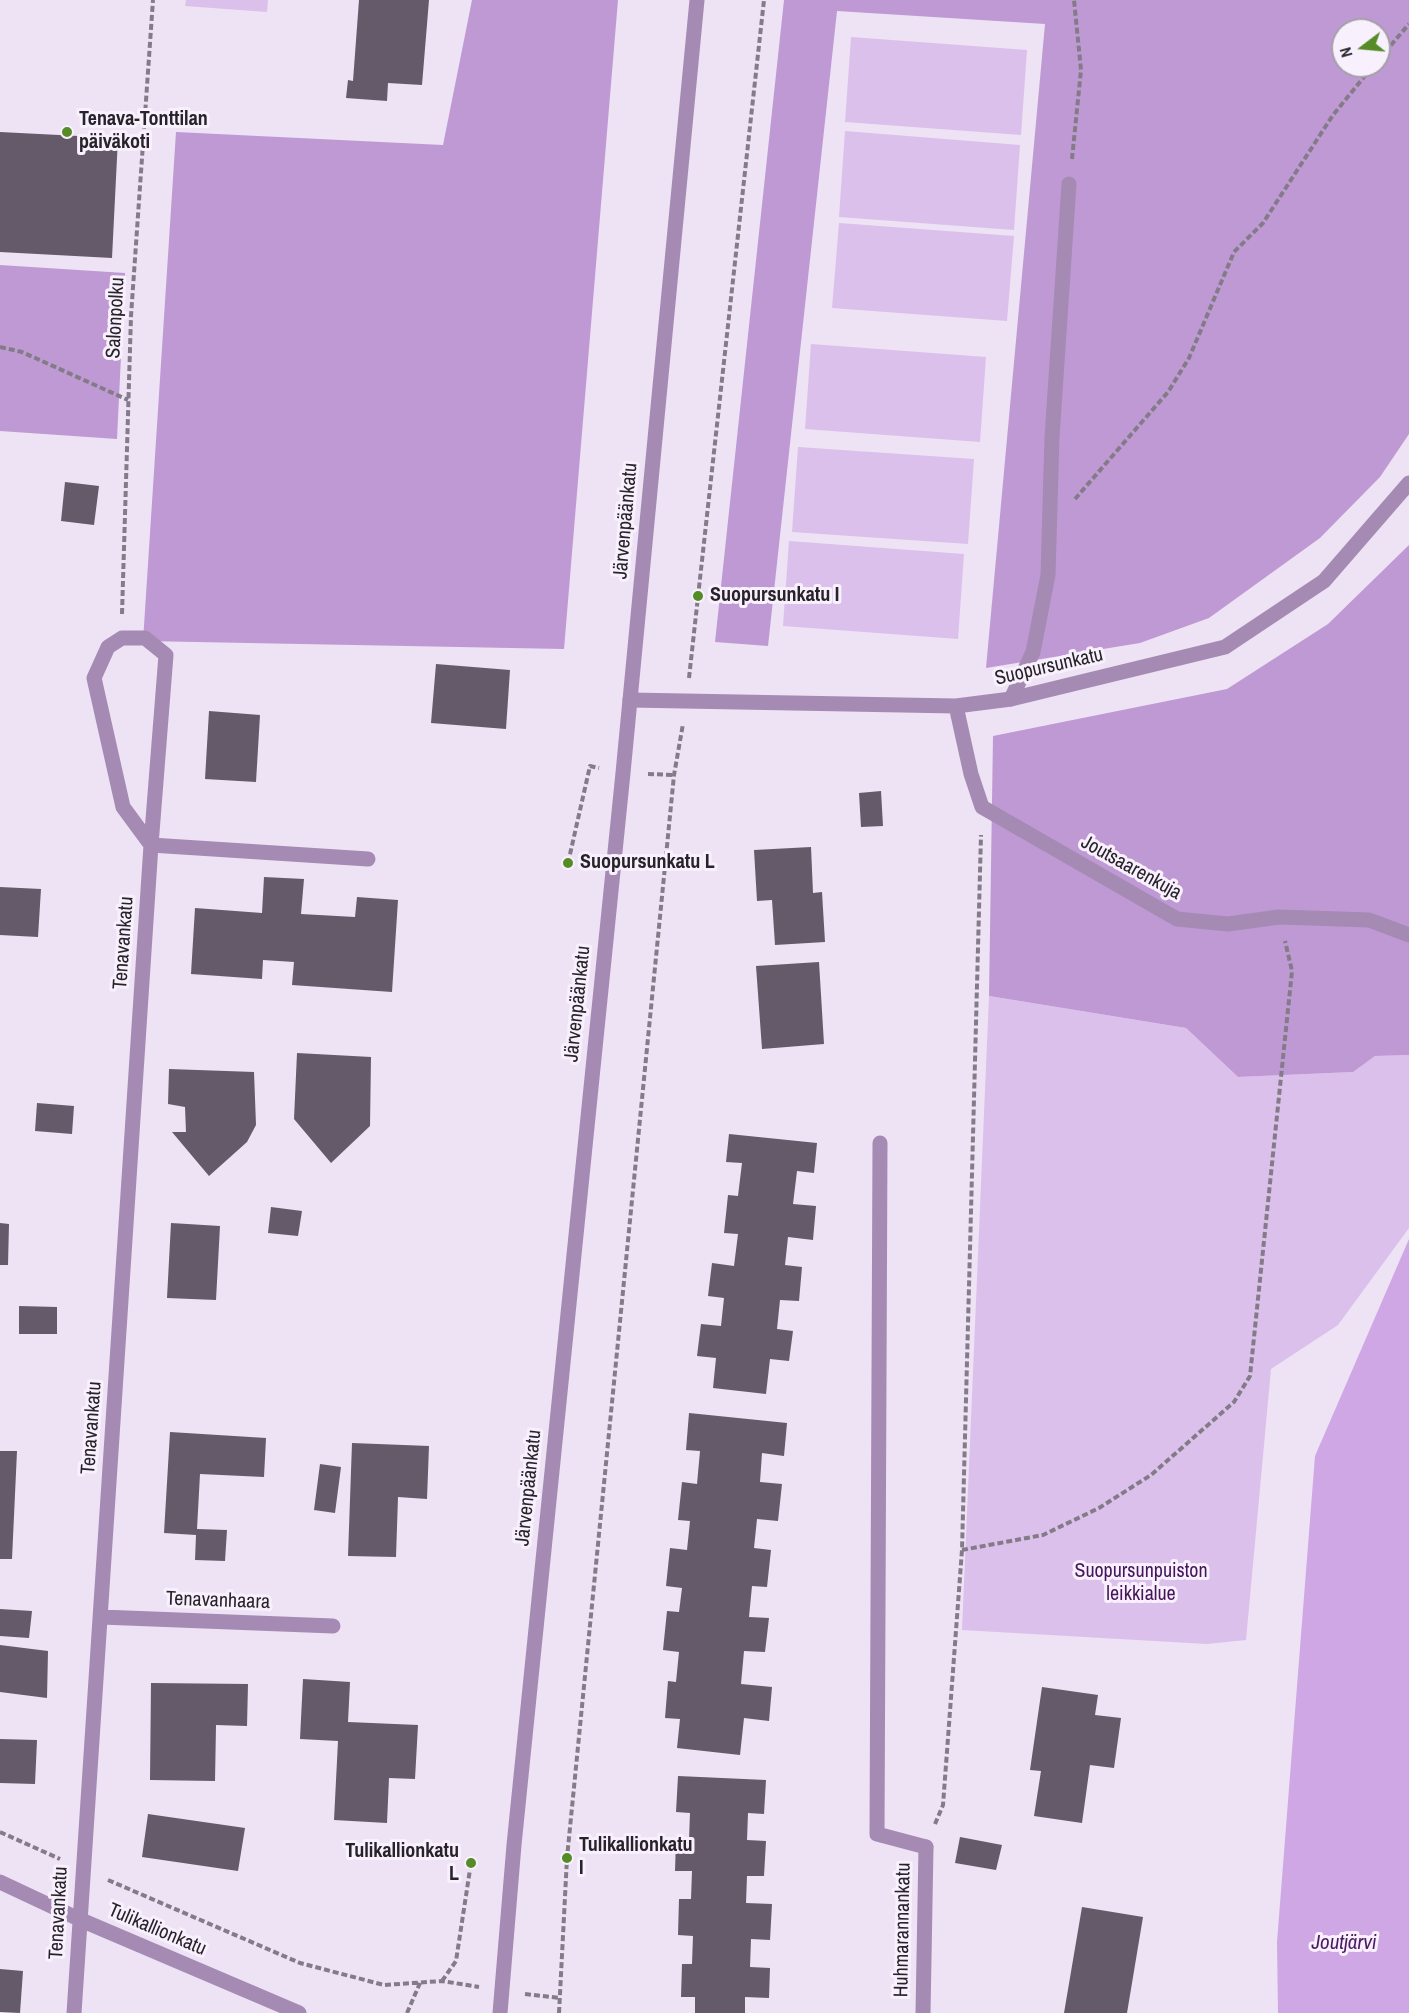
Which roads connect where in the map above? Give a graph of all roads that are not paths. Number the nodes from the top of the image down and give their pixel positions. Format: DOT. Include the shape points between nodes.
graph roads {
  1 [pos="697,0"];
  2 [pos="1069,184"];
  3 [pos="1409,483"];
  4 [pos="1011,699"];
  5 [pos="630,700"];
  6 [pos="956,706"];
  7 [pos="151,845"];
  8 [pos="368,859"];
  9 [pos="1409,935"];
  10 [pos="880,1143"];
  11 [pos="101,1617"];
  12 [pos="333,1626"];
  13 [pos="0,1882"];
  14 [pos="81,1920"];
  15 [pos="74,2013"];
  16 [pos="299,2013"];
  17 [pos="500,2013"];
  18 [pos="923,2013"];
  1 -- 5 [label="street, Järvenpäänkatu"];
  2 -- 4 [label="street" via="1052,436 1048,575 1033,652"];
  3 -- 4 [label="street, Suopursunkatu" via="1324,581 1225,647"];
  4 -- 6 [label="street, Suopursunkatu"];
  5 -- 6 [label="street, Suopursunkatu"];
  5 -- 17 [label="street, Järvenpäänkatu"];
  6 -- 9 [label="street, Joutsaarenkuja" via="982,807 1177,919 1228,924 1279,917 1369,920"];
  7 -- 7 [label="street, Tenavankatu" via="166,655 145,638 122,638 108,647 94,678 123,807"];
  7 -- 8 [label="street"];
  7 -- 11 [label="street, Tenavankatu"];
  10 -- 18 [label="street, Huhmarannankatu" via="877,1834 926,1847"];
  11 -- 12 [label="street, Tenavanhaara"];
  11 -- 14 [label="street, Tenavankatu"];
  13 -- 14 [label="street, Tulikallionkatu"];
  14 -- 15 [label="street, Tenavankatu"];
  14 -- 16 [label="street, Tulikallionkatu"];
}
